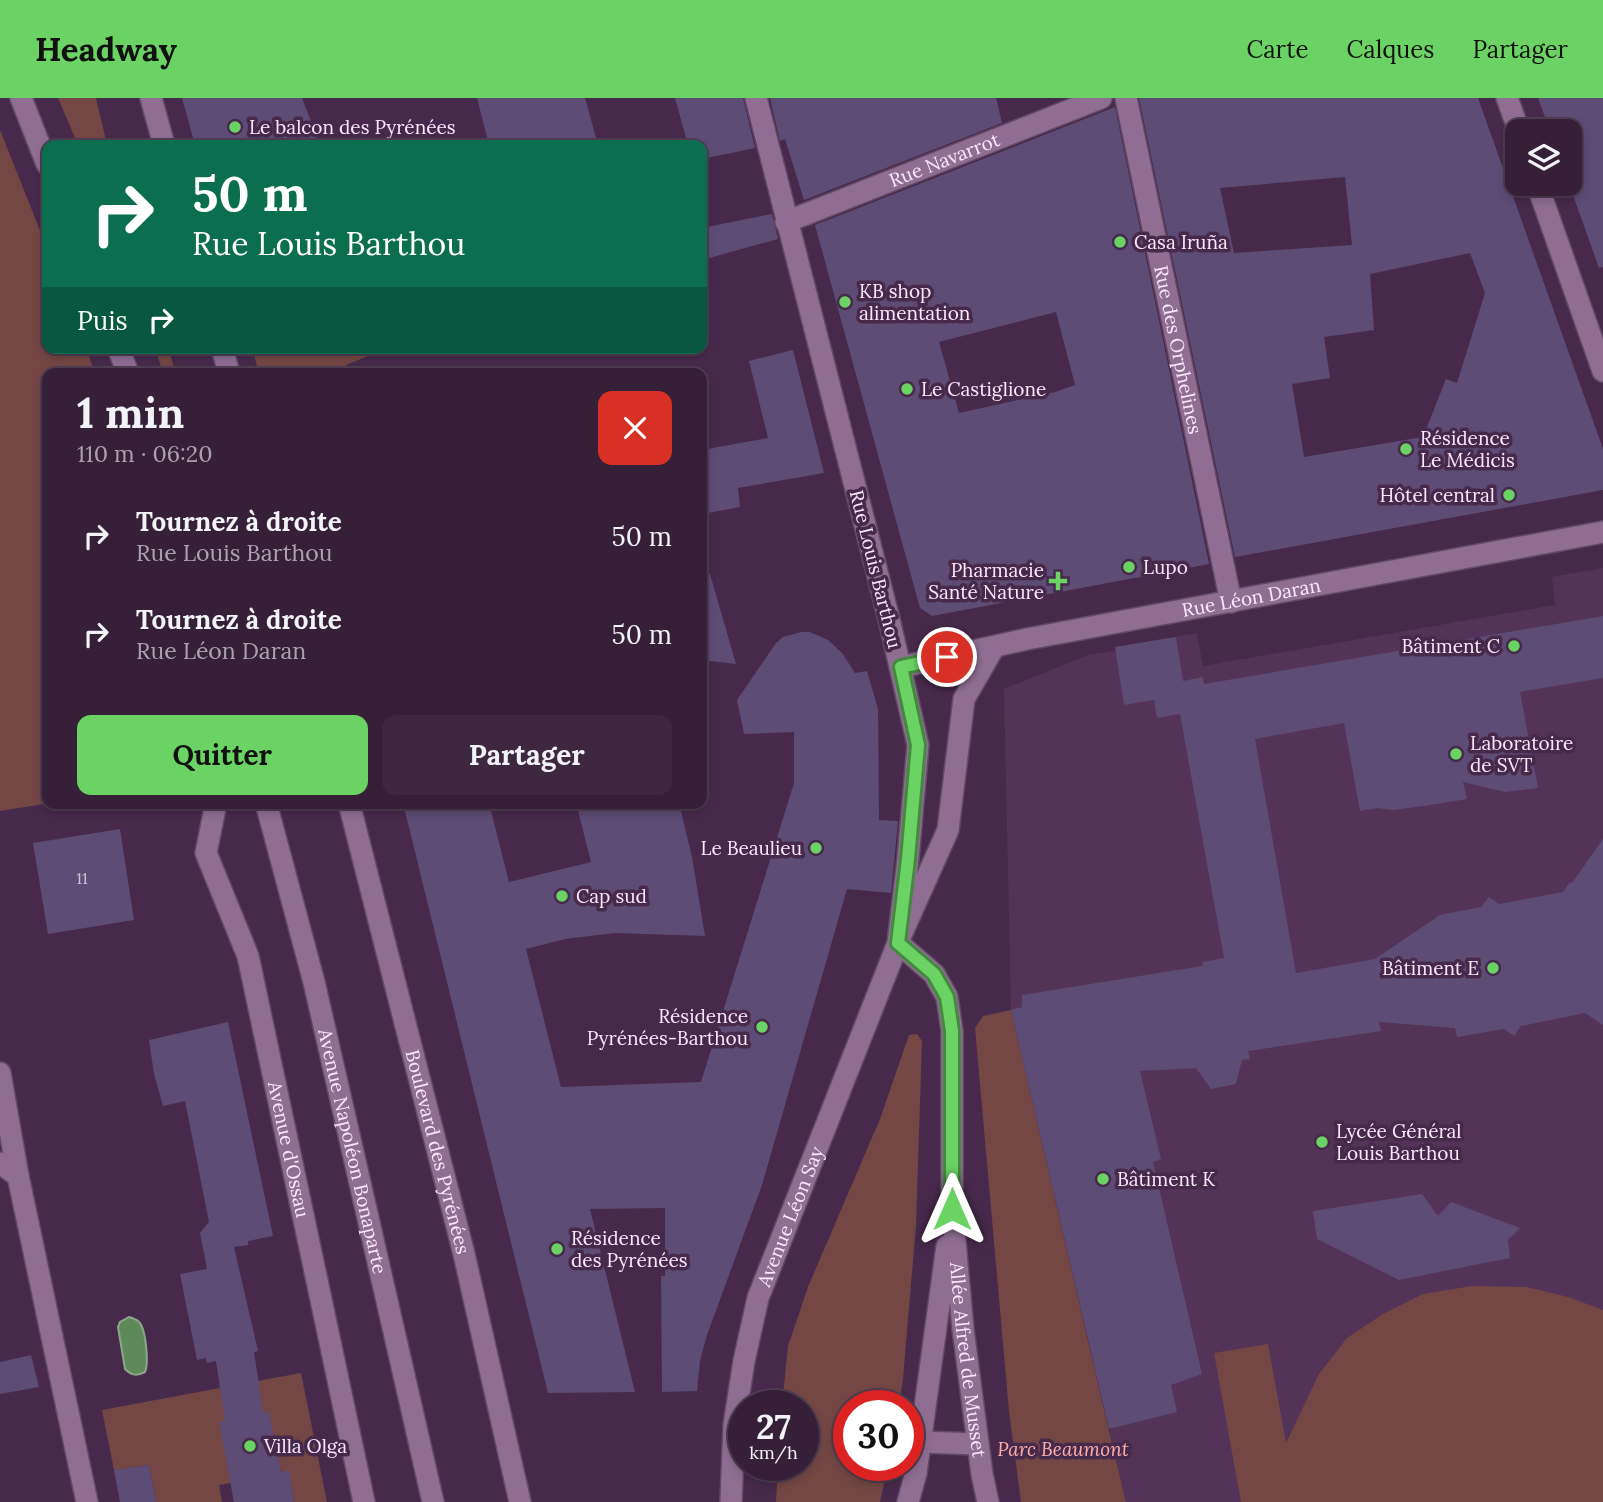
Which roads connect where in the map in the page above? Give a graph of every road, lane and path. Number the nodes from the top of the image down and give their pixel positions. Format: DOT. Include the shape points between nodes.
graph roads {
  1 [pos="21,98"];
  2 [pos="151,98"];
  3 [pos="756,98"];
  4 [pos="1101,98"];
  5 [pos="1126,98"];
  6 [pos="1507,98"];
  7 [pos="1515,119"];
  8 [pos="163,140"];
  9 [pos="42,151"];
  10 [pos="1541,196"];
  11 [pos="786,222"];
  12 [pos="1603,371"];
  13 [pos="1603,532"];
  14 [pos="1231,602"];
  15 [pos="994,647"];
  16 [pos="901,667"];
  17 [pos="215,809"];
  18 [pos="268,809"];
  19 [pos="351,809"];
  20 [pos="898,943"];
  21 [pos="0,1073"];
  22 [pos="0,1163"];
  23 [pos="18,1176"];
  24 [pos="952,1209"];
  25 [pos="924,1413"];
  26 [pos="924,1442"];
  27 [pos="978,1444"];
  28 [pos="914,1481"];
  29 [pos="87,1502"];
  30 [pos="364,1502"];
  31 [pos="433,1502"];
  32 [pos="520,1502"];
  33 [pos="731,1502"];
  34 [pos="908,1502"];
  35 [pos="988,1502"];
  1 -- 9 [label="street"];
  2 -- 8 [label="street"];
  3 -- 11 [label="street, Rue Louis Barthou"];
  4 -- 11 [label="street, Rue Navarrot"];
  5 -- 14 [label="street, Rue des Orphelines"];
  6 -- 7 [label="street"];
  10 -- 12 [label="street"];
  11 -- 16 [label="street, Rue Louis Barthou"];
  13 -- 14 [label="street, Rue Léon Daran"];
  14 -- 15 [label="street, Rue Léon Daran"];
  15 -- 16 [label="street, Rue Léon Daran"];
  15 -- 20 [label="street" via="964,699 948,830"];
  16 -- 20 [label="street, Rue Louis Barthou" via="918,745"];
  17 -- 30 [label="street, Avenue d'Ossau" via="206,853 248,956"];
  18 -- 31 [label="street, Avenue Napoléon Bonaparte" via="314,982"];
  19 -- 32 [label="street, Boulevard des Pyrénées" via="464,1254"];
  20 -- 24 [label="street, Allée Alfred de Musset" via="934,974 947,997 952,1031"];
  20 -- 33 [label="street, Avenue Léon Say" via="758,1298 734,1425"];
  21 -- 23 [label="street"];
  22 -- 23 [label="street"];
  23 -- 29 [label="street"];
  24 -- 25 [label="street"];
  24 -- 27 [label="street, Allée Alfred de Musset"];
  26 -- 27 [label="street"];
  27 -- 35 [label="street, Allée Alfred de Musset"];
  28 -- 34 [label="street"];
}
